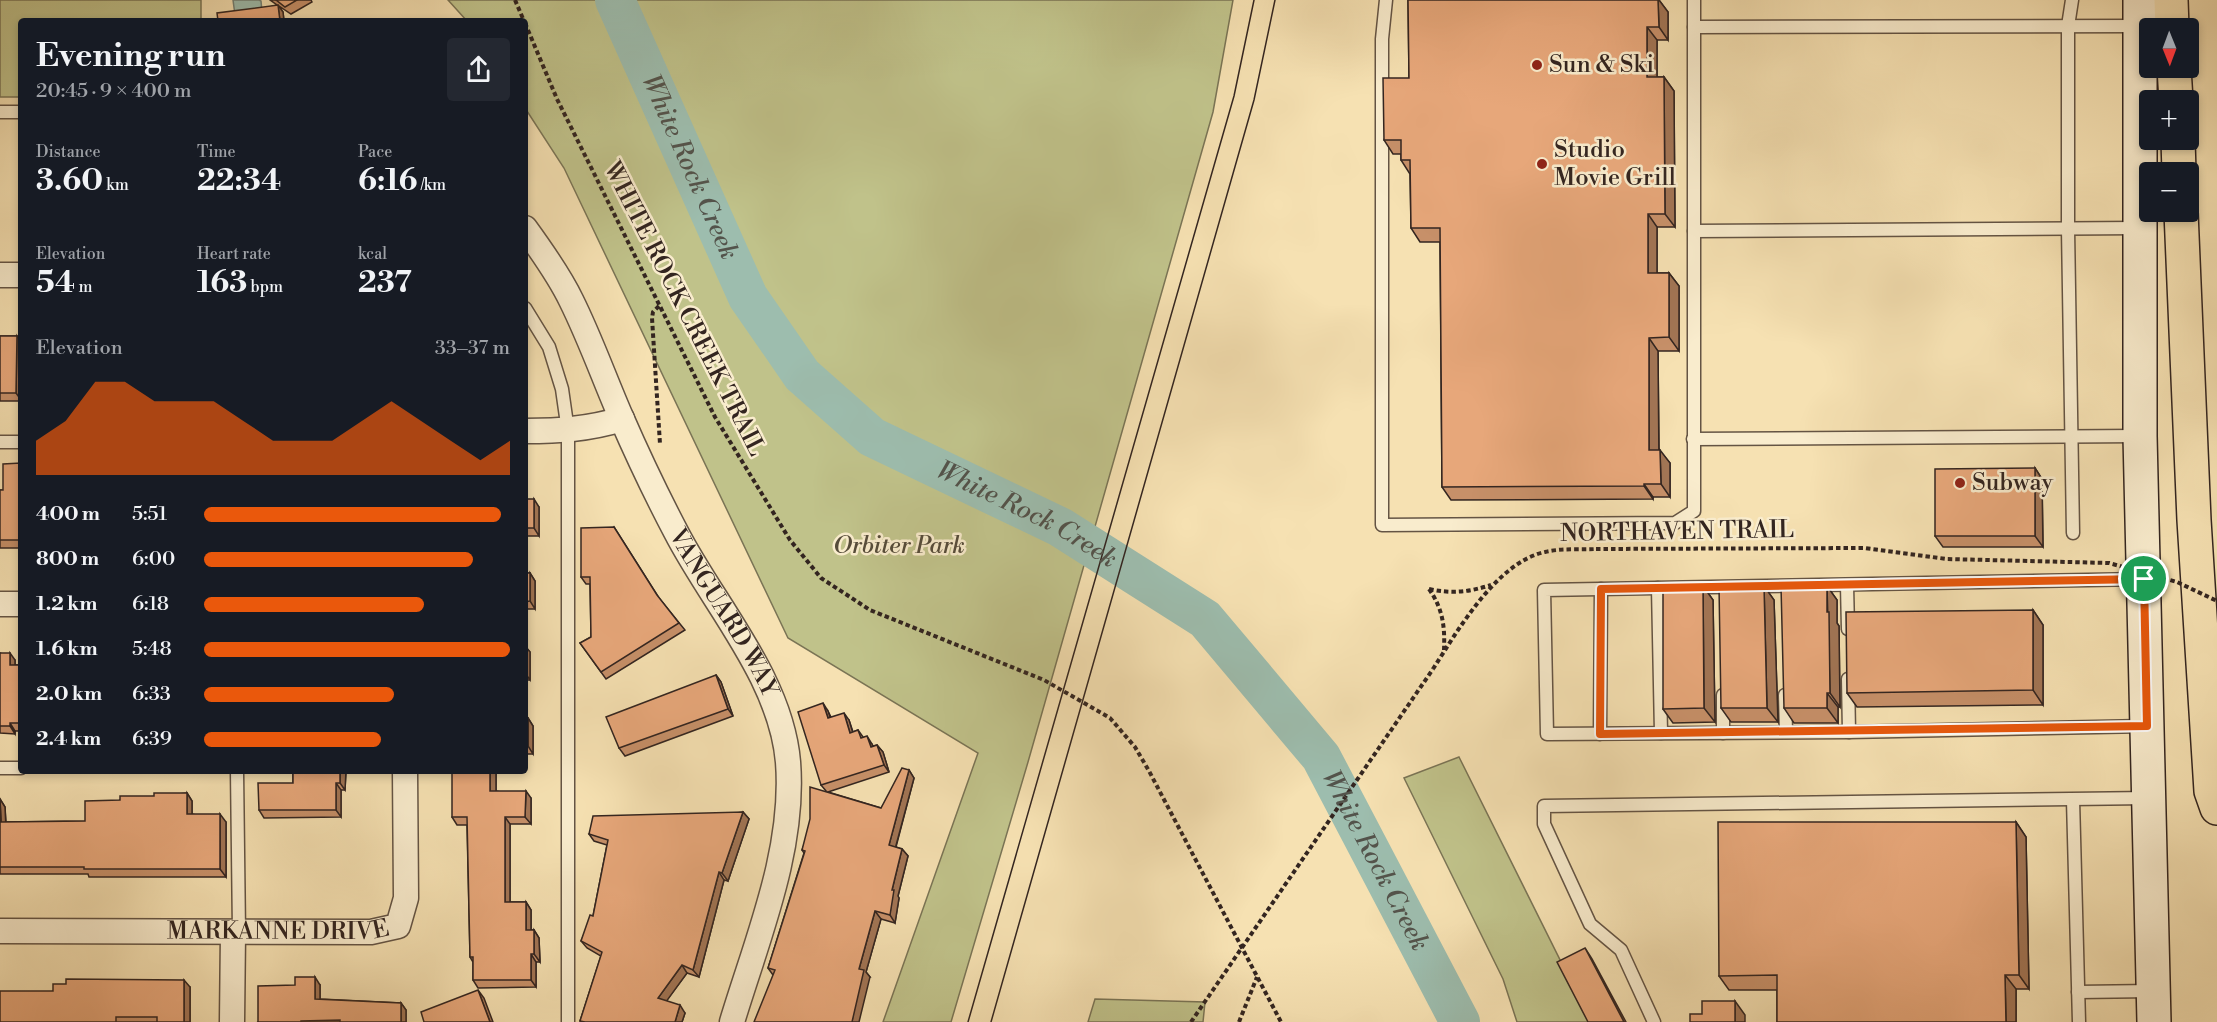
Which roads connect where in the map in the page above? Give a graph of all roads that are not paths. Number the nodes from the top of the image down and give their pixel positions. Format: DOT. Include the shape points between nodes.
graph roads {
  1 [pos="1386,0"];
  2 [pos="1694,0"];
  3 [pos="2072,0"];
  4 [pos="2171,0"];
  5 [pos="2140,13"];
  6 [pos="2172,18"];
  7 [pos="2068,26"];
  8 [pos="1694,27"];
  9 [pos="0,112"];
  10 [pos="18,112"];
  11 [pos="2181,222"];
  12 [pos="2139,228"];
  13 [pos="2068,229"];
  14 [pos="1694,231"];
  15 [pos="528,237"];
  16 [pos="0,275"];
  17 [pos="18,275"];
  18 [pos="528,313"];
  19 [pos="622,419"];
  20 [pos="528,431"];
  21 [pos="568,431"];
  22 [pos="2071,436"];
  23 [pos="2140,436"];
  24 [pos="1693,439"];
  25 [pos="0,442"];
  26 [pos="18,442"];
  27 [pos="2073,533"];
  28 [pos="2144,579"];
  29 [pos="1847,585"];
  30 [pos="1658,588"];
  31 [pos="1601,589"];
  32 [pos="0,604"];
  33 [pos="18,604"];
  34 [pos="1848,641"];
  35 [pos="1848,664"];
  36 [pos="1723,677"];
  37 [pos="1785,687"];
  38 [pos="2147,726"];
  39 [pos="1786,732"];
  40 [pos="1849,732"];
  41 [pos="1661,733"];
  42 [pos="1724,733"];
  43 [pos="1600,734"];
  44 [pos="0,768"];
  45 [pos="18,768"];
  46 [pos="237,774"];
  47 [pos="405,774"];
  48 [pos="2149,798"];
  49 [pos="2073,801"];
  50 [pos="2217,808"];
  51 [pos="0,931"];
  52 [pos="236,933"];
  53 [pos="2078,992"];
  54 [pos="2153,1006"];
  55 [pos="232,1022"];
  56 [pos="568,1022"];
  57 [pos="732,1022"];
  58 [pos="1654,1022"];
  59 [pos="2079,1022"];
  1 -- 24 [label="lane" via="1382,51 1382,525 1675,523 1694,511"];
  2 -- 8 [label="lane"];
  3 -- 7 [label="lane"];
  4 -- 6 [label="highway"];
  5 -- 7 [label="lane"];
  5 -- 12 [label="main road"];
  7 -- 8 [label="lane"];
  7 -- 13 [label="lane"];
  8 -- 14 [label="lane"];
  9 -- 10 [label="lane"];
  11 -- 50 [label="highway" via="2194,520 2211,791"];
  12 -- 13 [label="lane"];
  12 -- 23 [label="main road"];
  13 -- 14 [label="lane"];
  13 -- 22 [label="lane"];
  14 -- 24 [label="lane"];
  15 -- 19 [label="street, VANGUARD WAY" via="570,298"];
  16 -- 17 [label="street"];
  18 -- 21 [label="lane" via="549,347 562,389"];
  19 -- 21 [label="street"];
  19 -- 57 [label="street, VANGUARD WAY" via="677,535 751,657 772,703 788,760 790,807 780,863"];
  20 -- 21 [label="street"];
  21 -- 56 [label="lane"];
  22 -- 23 [label="lane"];
  22 -- 24 [label="lane"];
  22 -- 27 [label="lane"];
  23 -- 28 [label="main road"];
  25 -- 26 [label="lane"];
  28 -- 29 [label="lane"];
  28 -- 38 [label="main road"];
  29 -- 30 [label="lane" via="1721,593"];
  29 -- 34 [label="lane"];
  30 -- 31 [label="lane"];
  30 -- 41 [label="lane"];
  31 -- 43 [label="lane"];
  31 -- 43 [label="lane" via="1544,590 1547,734"];
  32 -- 33 [label="street"];
  35 -- 40 [label="lane"];
  36 -- 42 [label="lane"];
  37 -- 39 [label="lane"];
  38 -- 40 [label="lane"];
  38 -- 48 [label="main road"];
  39 -- 40 [label="lane"];
  39 -- 42 [label="lane"];
  41 -- 42 [label="lane"];
  41 -- 43 [label="lane"];
  44 -- 45 [label="lane"];
  46 -- 52 [label="lane"];
  47 -- 52 [label="street, MARKANNE DRIVE" via="406,898 398,926 372,932"];
  48 -- 49 [label="lane"];
  48 -- 54 [label="main road"];
  49 -- 53 [label="lane"];
  49 -- 58 [label="lane" via="1544,806 1544,824 1590,924 1621,950"];
  51 -- 52 [label="street, MARKANNE DRIVE"];
  52 -- 55 [label="street"];
  53 -- 54 [label="lane"];
  53 -- 59 [label="lane"];
}
